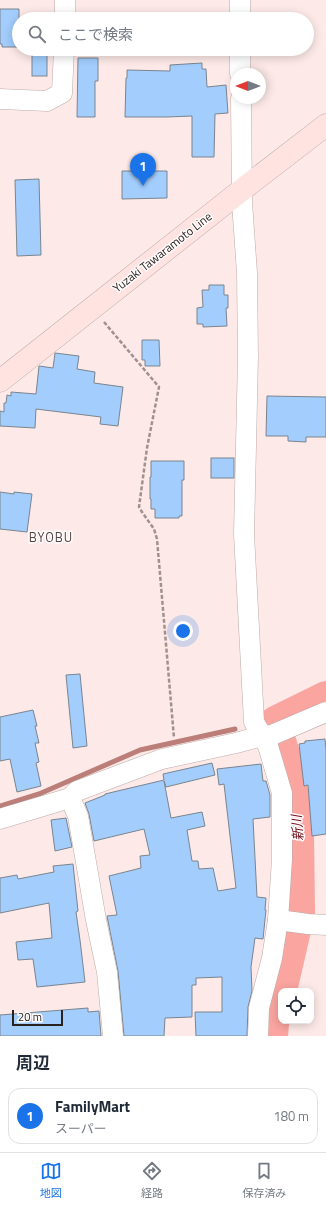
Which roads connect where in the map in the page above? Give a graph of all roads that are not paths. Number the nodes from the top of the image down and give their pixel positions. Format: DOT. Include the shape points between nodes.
graph roads {
  1 [pos="66,0"];
  2 [pos="240,0"];
  3 [pos="65,12"];
  4 [pos="240,12"];
  5 [pos="64,56"];
  6 [pos="240,56"];
  7 [pos="240,68"];
  8 [pos="0,99"];
  9 [pos="240,104"];
  10 [pos="326,125"];
  11 [pos="243,189"];
  12 [pos="0,381"];
  13 [pos="326,712"];
  14 [pos="262,736"];
  15 [pos="70,798"];
  16 [pos="0,818"];
  17 [pos="278,920"];
  18 [pos="326,924"];
  19 [pos="113,1036"];
  20 [pos="258,1036"];
  1 -- 3 [label="street"];
  2 -- 4 [label="street"];
  5 -- 8 [label="street" via="62,93 46,101"];
  6 -- 7 [label="street"];
  9 -- 11 [label="street"];
  10 -- 11 [label="main road, Yuzaki Tawaramoto Line"];
  11 -- 12 [label="main road, Yuzaki Tawaramoto Line"];
  11 -- 14 [label="street" via="248,350 244,534 254,722"];
  13 -- 14 [label="street" via="272,735"];
  14 -- 15 [label="street" via="162,759 77,791"];
  14 -- 17 [label="street" via="268,746 282,792 282,859"];
  15 -- 16 [label="street"];
  15 -- 19 [label="street" via="78,816 107,972"];
  17 -- 18 [label="street"];
  17 -- 20 [label="street" via="272,958 259,1008"];
}
